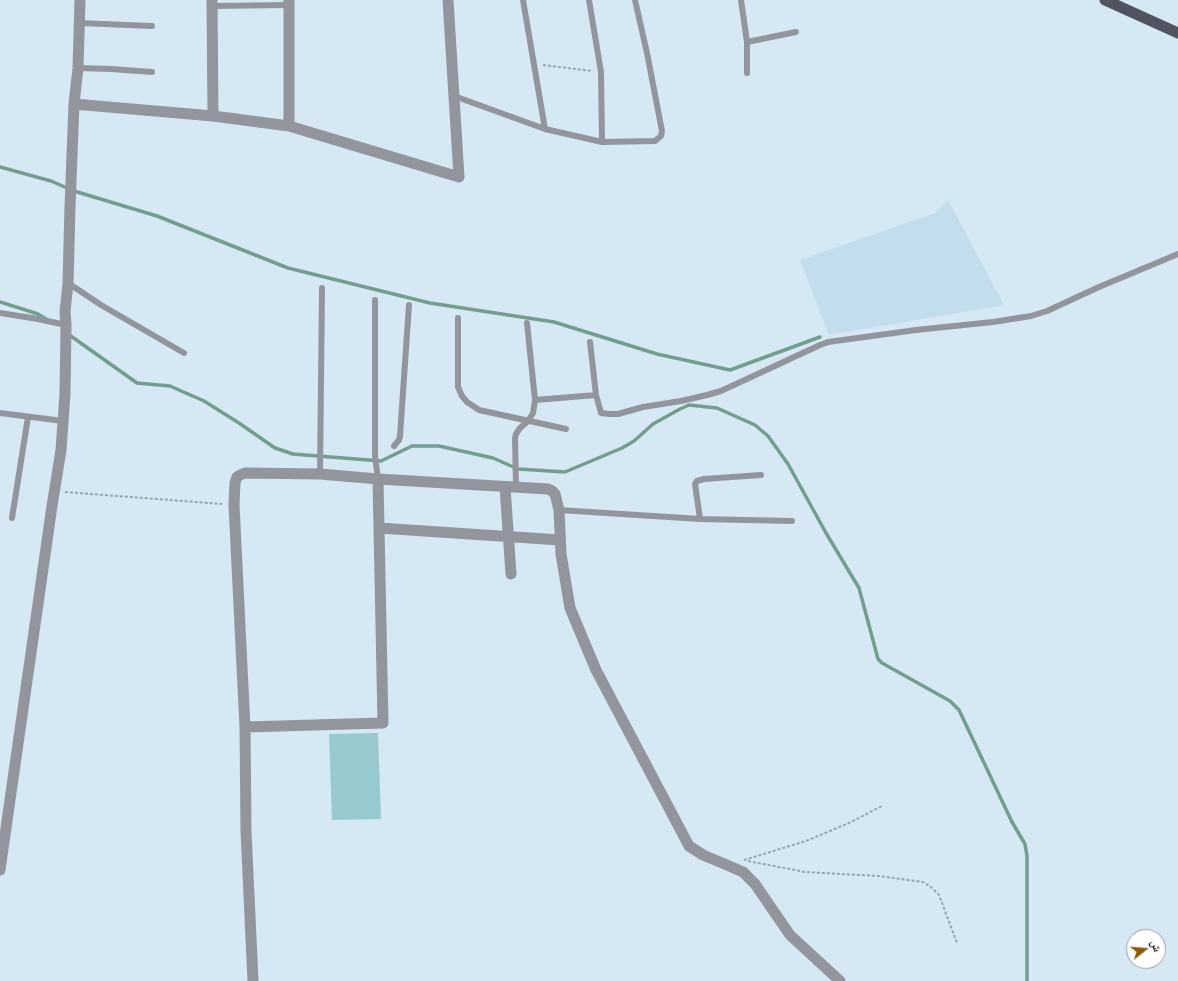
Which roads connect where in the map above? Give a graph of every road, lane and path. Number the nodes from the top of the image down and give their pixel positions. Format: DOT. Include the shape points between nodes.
graph roads {
  1 [pos="80,0"];
  2 [pos="448,0"];
  3 [pos="523,0"];
  4 [pos="589,0"];
  5 [pos="635,0"];
  6 [pos="741,0"];
  7 [pos="1105,0"];
  8 [pos="289,2"];
  9 [pos="212,3"];
  10 [pos="79,23"];
  11 [pos="152,26"];
  12 [pos="796,32"];
  13 [pos="1178,33"];
  14 [pos="747,42"];
  15 [pos="534,63"];
  16 [pos="78,68"];
  17 [pos="152,72"];
  18 [pos="601,72"];
  19 [pos="747,73"];
  20 [pos="454,96"];
  21 [pos="74,104"];
  22 [pos="212,116"];
  23 [pos="289,126"];
  24 [pos="544,129"];
  25 [pos="602,142"];
  26 [pos="1178,254"];
  27 [pos="68,283"];
  28 [pos="322,288"];
  29 [pos="375,300"];
  30 [pos="410,305"];
  31 [pos="0,313"];
  32 [pos="458,318"];
  33 [pos="527,323"];
  34 [pos="66,325"];
  35 [pos="590,342"];
  36 [pos="184,353"];
  37 [pos="596,395"];
  38 [pos="535,400"];
  39 [pos="0,413"];
  40 [pos="28,417"];
  41 [pos="63,421"];
  42 [pos="528,421"];
  43 [pos="566,429"];
  44 [pos="394,446"];
  45 [pos="320,474"];
  46 [pos="761,475"];
  47 [pos="378,479"];
  48 [pos="510,487"];
  49 [pos="54,491"];
  50 [pos="234,505"];
  51 [pos="559,510"];
  52 [pos="12,518"];
  53 [pos="700,519"];
  54 [pos="792,521"];
  55 [pos="379,528"];
  56 [pos="508,537"];
  57 [pos="560,540"];
  58 [pos="511,574"];
  59 [pos="245,727"];
  60 [pos="882,806"];
  61 [pos="0,870"];
  62 [pos="957,943"];
  63 [pos="253,981"];
  64 [pos="840,981"];
  1 -- 10 [label="street"];
  2 -- 20 [label="street"];
  3 -- 15 [label="lane"];
  4 -- 18 [label="lane"];
  5 -- 25 [label="lane" via="661,136 655,141"];
  6 -- 14 [label="lane"];
  7 -- 13 [label="main road"];
  8 -- 9 [label="lane"];
  8 -- 23 [label="street"];
  9 -- 22 [label="street"];
  10 -- 11 [label="lane"];
  10 -- 16 [label="street"];
  12 -- 14 [label="lane"];
  14 -- 19 [label="lane"];
  15 -- 18 [label="path"];
  15 -- 24 [label="lane"];
  16 -- 17 [label="lane"];
  16 -- 21 [label="street"];
  18 -- 25 [label="lane"];
  20 -- 23 [label="street" via="459,177"];
  20 -- 24 [label="lane"];
  21 -- 22 [label="street"];
  21 -- 27 [label="street"];
  22 -- 23 [label="street"];
  24 -- 25 [label="lane"];
  26 -- 37 [label="lane" via="1031,316 828,342 707,395 618,414 601,413"];
  27 -- 34 [label="street"];
  27 -- 36 [label="lane"];
  28 -- 45 [label="lane"];
  29 -- 47 [label="lane" via="375,456"];
  30 -- 44 [label="lane" via="400,436"];
  31 -- 34 [label="lane"];
  32 -- 42 [label="lane" via="458,387 462,396 479,410"];
  33 -- 38 [label="lane"];
  34 -- 41 [label="street"];
  35 -- 37 [label="lane"];
  37 -- 38 [label="lane"];
  38 -- 42 [label="lane" via="533,413"];
  39 -- 40 [label="lane"];
  40 -- 41 [label="lane"];
  40 -- 52 [label="lane"];
  41 -- 49 [label="street"];
  42 -- 43 [label="lane"];
  42 -- 48 [label="lane" via="516,434"];
  45 -- 47 [label="street"];
  45 -- 50 [label="street" via="245,473 237,477"];
  46 -- 53 [label="lane" via="697,481 695,484"];
  47 -- 48 [label="street"];
  47 -- 55 [label="street"];
  48 -- 51 [label="street" via="548,489 555,494"];
  48 -- 56 [label="street"];
  49 -- 50 [label="path"];
  49 -- 61 [label="street"];
  50 -- 59 [label="street"];
  51 -- 53 [label="lane"];
  51 -- 57 [label="street"];
  53 -- 54 [label="lane"];
  55 -- 56 [label="street"];
  55 -- 59 [label="street" via="383,723"];
  56 -- 57 [label="street"];
  56 -- 58 [label="street"];
  57 -- 64 [label="street" via="570,608 596,670 690,846 703,855 743,872 755,884 790,935"];
  59 -- 63 [label="street" via="246,831"];
  60 -- 62 [label="path" via="806,841 742,860 805,872 879,876 923,882 939,895"];
}
